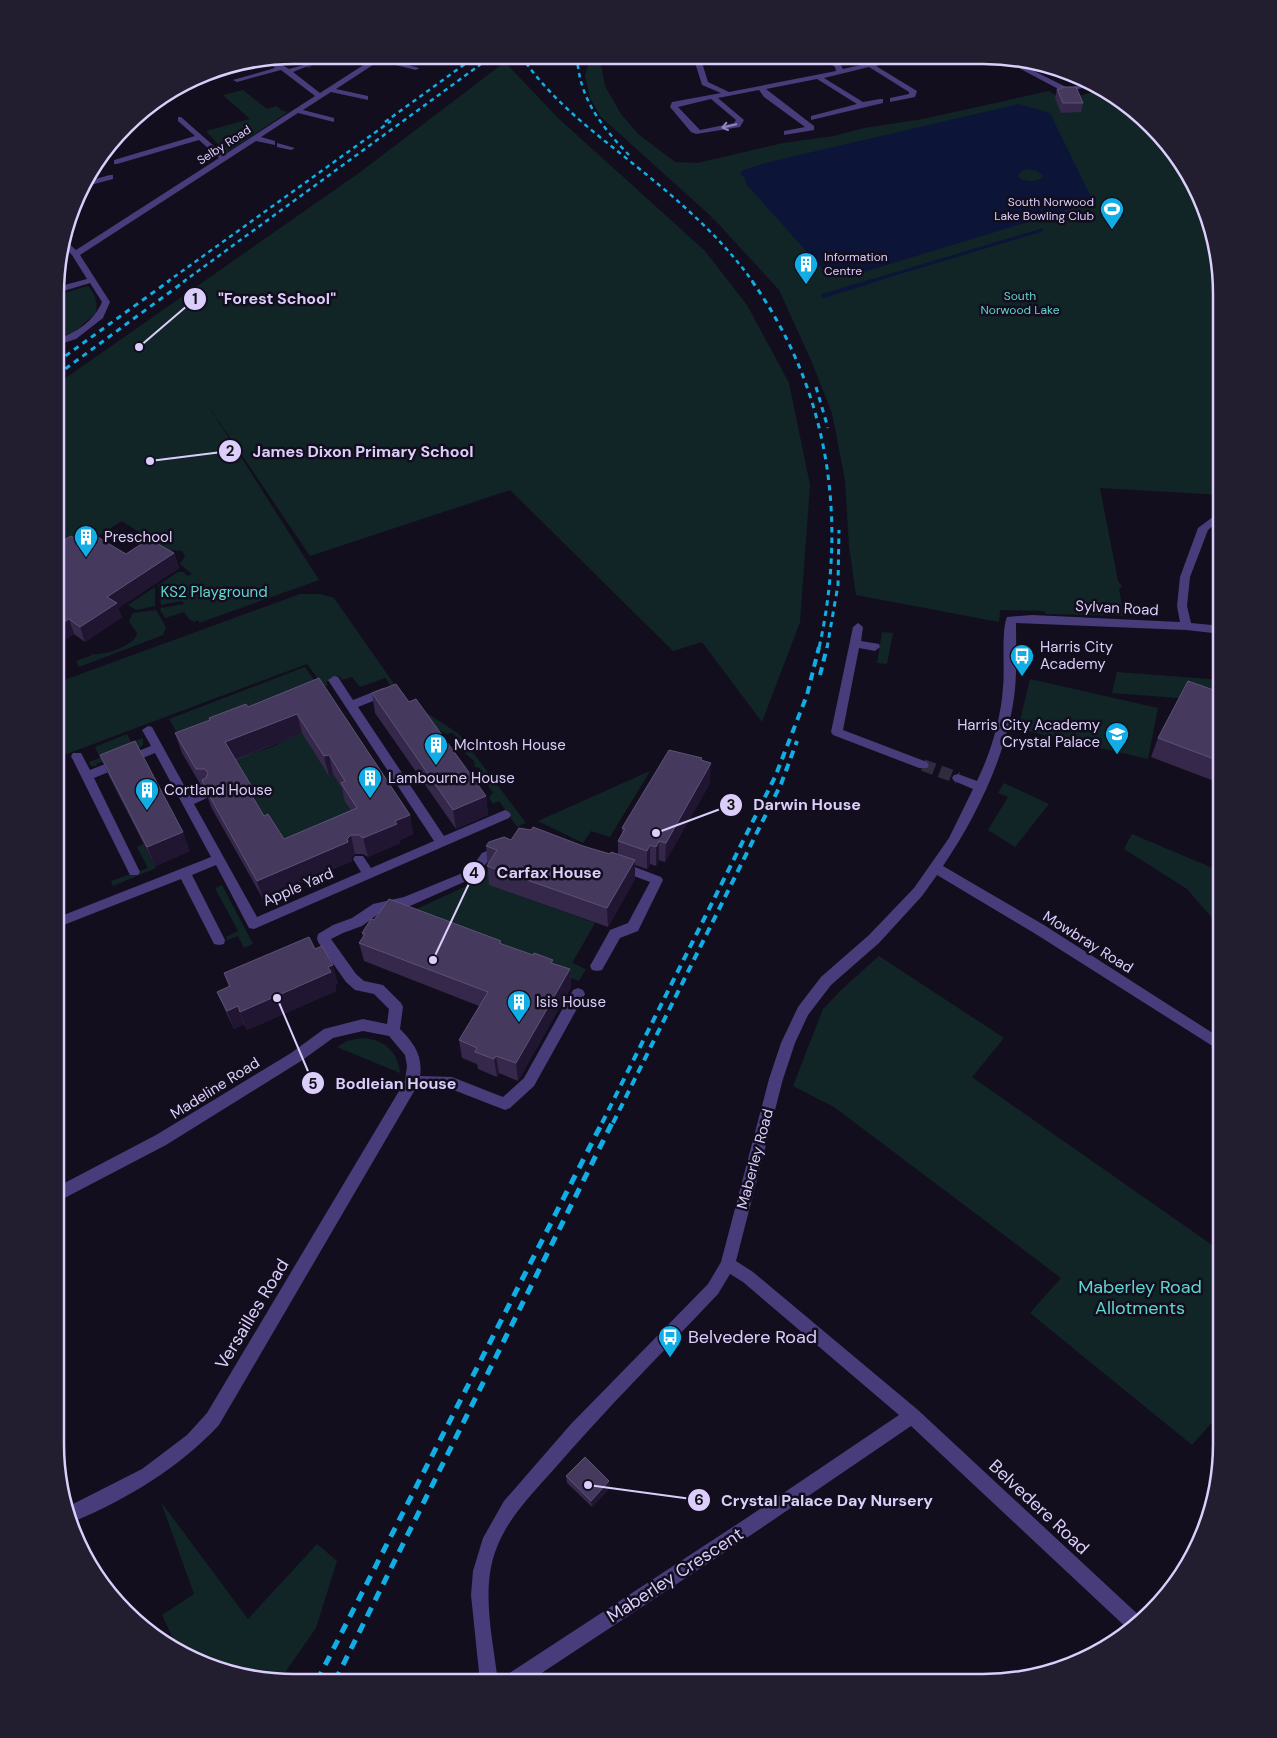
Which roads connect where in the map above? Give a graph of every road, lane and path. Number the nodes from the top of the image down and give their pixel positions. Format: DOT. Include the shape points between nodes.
graph roads {
  1 [pos="370,64"];
  2 [pos="403,64"];
  3 [pos="699,64"];
  4 [pos="835,64"];
  5 [pos="879,64"];
  6 [pos="274,65"];
  7 [pos="306,65"];
  8 [pos="871,66"];
  9 [pos="1021,67"];
  10 [pos="416,68"];
  11 [pos="278,69"];
  12 [pos="288,72"];
  13 [pos="840,72"];
  14 [pos="818,77"];
  15 [pos="237,80"];
  16 [pos="1083,86"];
  17 [pos="760,88"];
  18 [pos="331,90"];
  19 [pos="728,94"];
  20 [pos="321,96"];
  21 [pos="713,97"];
  22 [pos="365,98"];
  23 [pos="893,100"];
  24 [pos="880,101"];
  25 [pos="861,105"];
  26 [pos="298,111"];
  27 [pos="814,118"];
  28 [pos="181,119"];
  29 [pos="331,120"];
  30 [pos="787,133"];
  31 [pos="201,137"];
  32 [pos="256,138"];
  33 [pos="272,143"];
  34 [pos="280,145"];
  35 [pos="291,148"];
  36 [pos="224,158"];
  37 [pos="117,162"];
  38 [pos="110,177"];
  39 [pos="93,182"];
  40 [pos="69,247"];
  41 [pos="75,254"];
  42 [pos="92,280"];
  43 [pos="64,288"];
  44 [pos="64,340"];
  45 [pos="1213,520"];
  46 [pos="1010,620"];
  47 [pos="1186,626"];
  48 [pos="858,627"];
  49 [pos="1213,629"];
  50 [pos="854,644"];
  51 [pos="875,647"];
  52 [pos="334,680"];
  53 [pos="392,689"];
  54 [pos="352,705"];
  55 [pos="148,730"];
  56 [pos="157,748"];
  57 [pos="78,756"];
  58 [pos="923,765"];
  59 [pos="88,775"];
  60 [pos="958,778"];
  61 [pos="980,787"];
  62 [pos="207,793"];
  63 [pos="187,802"];
  64 [pos="505,815"];
  65 [pos="442,843"];
  66 [pos="510,845"];
  67 [pos="218,859"];
  68 [pos="359,860"];
  69 [pos="606,861"];
  70 [pos="936,868"];
  71 [pos="134,872"];
  72 [pos="184,872"];
  73 [pos="369,874"];
  74 [pos="64,920"];
  75 [pos="219,940"];
  76 [pos="597,966"];
  77 [pos="578,994"];
  78 [pos="394,1031"];
  79 [pos="1213,1040"];
  80 [pos="412,1082"];
  81 [pos="64,1192"];
  82 [pos="728,1264"];
  83 [pos="912,1416"];
  84 [pos="74,1512"];
  85 [pos="1131,1620"];
  86 [pos="488,1674"];
  87 [pos="523,1674"];
  1 -- 18 [label="street, Selby Road"];
  2 -- 10 [label="street"];
  3 -- 19 [label="street" via="705,83"];
  4 -- 13 [label="street"];
  5 -- 8 [label="street"];
  6 -- 11 [label="street"];
  7 -- 12 [label="street"];
  8 -- 13 [label="street"];
  8 -- 23 [label="street" via="913,92"];
  9 -- 16 [label="street" via="1066,90"];
  11 -- 12 [label="street"];
  11 -- 15 [label="street"];
  12 -- 20 [label="street" via="311,94"];
  13 -- 14 [label="street"];
  14 -- 17 [label="street"];
  14 -- 25 [label="street"];
  17 -- 19 [label="street"];
  17 -- 30 [label="street" via="811,128"];
  18 -- 20 [label="street, Selby Road"];
  18 -- 22 [label="street"];
  19 -- 21 [label="street"];
  20 -- 26 [label="street, Selby Road"];
  21 -- 21 [label="street, one-way" via="740,120 737,124 700,132 694,130 674,107 675,104"];
  24 -- 25 [label="street"];
  25 -- 27 [label="street"];
  26 -- 29 [label="street"];
  26 -- 32 [label="street, Selby Road"];
  28 -- 31 [label="street"];
  31 -- 36 [label="street"];
  31 -- 37 [label="street"];
  32 -- 33 [label="street"];
  32 -- 36 [label="street, Selby Road"];
  34 -- 35 [label="street"];
  36 -- 41 [label="street, Selby Road"];
  38 -- 39 [label="street"];
  40 -- 41 [label="street"];
  41 -- 42 [label="street"];
  42 -- 43 [label="street"];
  42 -- 44 [label="street" via="106,302 100,316 73,337"];
  45 -- 47 [label="street" via="1203,528 1185,577 1182,594"];
  46 -- 47 [label="street, Sylvan Road"];
  46 -- 61 [label="street, Maberley Road" via="1009,689 1002,730"];
  47 -- 49 [label="street, Sylvan Road"];
  48 -- 50 [label="street"];
  50 -- 51 [label="street"];
  50 -- 58 [label="street" via="837,732"];
  52 -- 54 [label="street"];
  53 -- 54 [label="street"];
  54 -- 65 [label="street"];
  55 -- 56 [label="street, Apple Yard"];
  56 -- 59 [label="street"];
  56 -- 63 [label="street, Apple Yard"];
  57 -- 59 [label="street"];
  59 -- 71 [label="street"];
  60 -- 61 [label="street"];
  61 -- 70 [label="street, Maberley Road"];
  62 -- 63 [label="street"];
  63 -- 67 [label="street, Apple Yard"];
  64 -- 65 [label="street, Apple Yard"];
  65 -- 73 [label="street, Apple Yard"];
  66 -- 78 [label="street" via="486,856 469,875 406,902 378,908 357,922 317,939 360,986 378,989 396,1007"];
  67 -- 72 [label="street"];
  67 -- 73 [label="street, Apple Yard" via="254,924"];
  68 -- 73 [label="street"];
  69 -- 76 [label="street" via="657,880 633,927 615,934"];
  70 -- 79 [label="street, Mowbray Road" via="1039,929"];
  70 -- 82 [label="street, Maberley Road" via="898,915 826,981 803,1011 776,1079"];
  72 -- 74 [label="street"];
  72 -- 75 [label="street"];
  77 -- 80 [label="street" via="529,1082 505,1104 452,1083"];
  78 -- 80 [label="street" via="410,1048 416,1066"];
  78 -- 81 [label="street, Madeline Road" via="362,1025 329,1033 296,1058 161,1140"];
  80 -- 84 [label="street, Versailles Road" via="213,1419 193,1441 148,1475"];
  82 -- 83 [label="street, Belvedere Road" via="748,1277"];
  82 -- 86 [label="street, Maberley Road" via="713,1289 577,1430 510,1507 489,1544 482,1571 480,1595"];
  83 -- 85 [label="street, Belvedere Road"];
  83 -- 87 [label="street, Maberley Crescent"];
}
